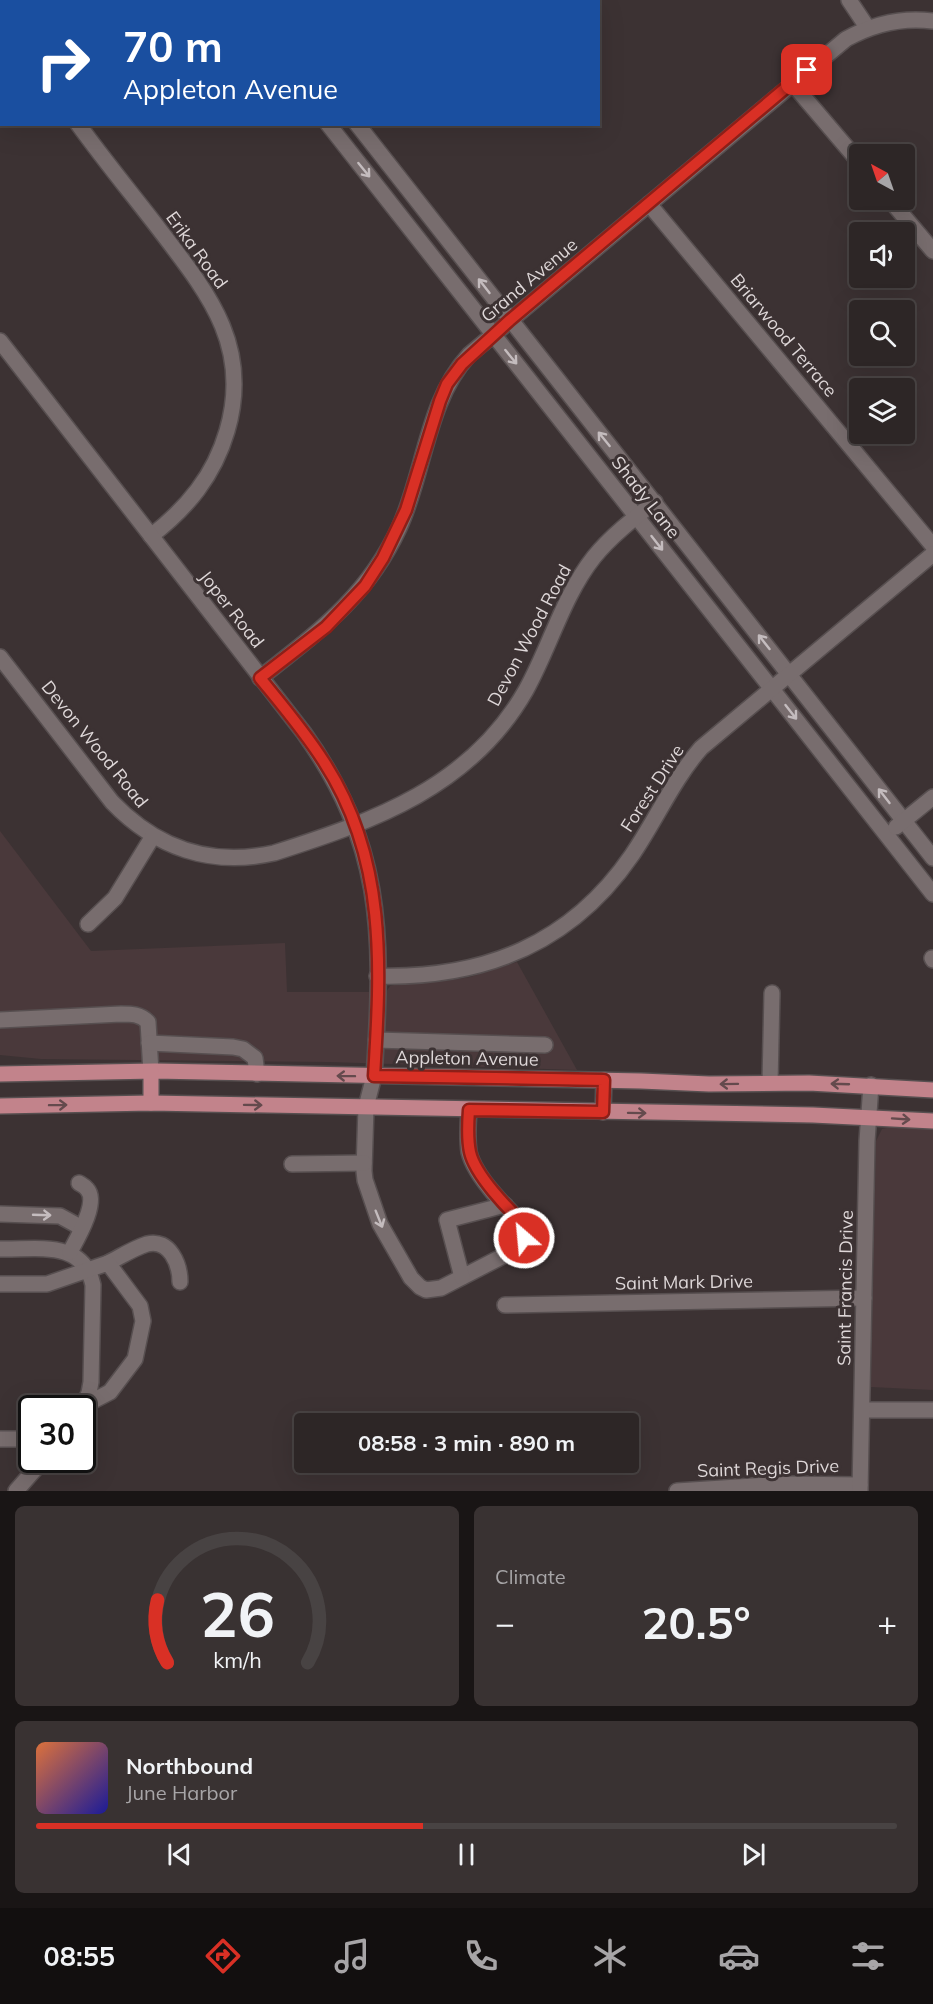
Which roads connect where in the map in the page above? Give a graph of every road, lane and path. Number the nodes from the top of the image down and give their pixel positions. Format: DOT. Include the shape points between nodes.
graph roads {
  1 [pos="849,0"];
  2 [pos="933,21"];
  3 [pos="867,27"];
  4 [pos="792,83"];
  5 [pos="80,126"];
  6 [pos="330,126"];
  7 [pos="359,126"];
  8 [pos="849,150"];
  9 [pos="649,204"];
  10 [pos="898,210"];
  11 [pos="933,251"];
  12 [pos="510,320"];
  13 [pos="493,335"];
  14 [pos="0,341"];
  15 [pos="655,502"];
  16 [pos="636,516"];
  17 [pos="151,536"];
  18 [pos="933,546"];
  19 [pos="933,554"];
  20 [pos="0,657"];
  21 [pos="789,674"];
  22 [pos="260,678"];
  23 [pos="772,688"];
  24 [pos="933,797"];
  25 [pos="904,821"];
  26 [pos="355,824"];
  27 [pos="886,835"];
  28 [pos="153,836"];
  29 [pos="933,858"];
  30 [pos="933,894"];
  31 [pos="88,924"];
  32 [pos="377,976"];
  33 [pos="772,993"];
  34 [pos="0,1020"];
  35 [pos="376,1040"];
  36 [pos="149,1043"];
  37 [pos="544,1045"];
  38 [pos="151,1072"];
  39 [pos="0,1074"];
  40 [pos="257,1074"];
  41 [pos="374,1076"];
  42 [pos="604,1080"];
  43 [pos="770,1083"];
  44 [pos="871,1085"];
  45 [pos="933,1090"];
  46 [pos="151,1103"];
  47 [pos="0,1106"];
  48 [pos="366,1107"];
  49 [pos="469,1110"];
  50 [pos="603,1112"];
  51 [pos="869,1117"];
  52 [pos="933,1121"];
  53 [pos="364,1163"];
  54 [pos="292,1164"];
  55 [pos="79,1184"];
  56 [pos="505,1206"];
  57 [pos="0,1214"];
  58 [pos="82,1228"];
  59 [pos="0,1249"];
  60 [pos="70,1252"];
  61 [pos="108,1263"];
  62 [pos="88,1269"];
  63 [pos="462,1278"];
  64 [pos="180,1282"];
  65 [pos="0,1284"];
  66 [pos="864,1298"];
  67 [pos="505,1305"];
  68 [pos="88,1395"];
  69 [pos="96,1400"];
  70 [pos="862,1410"];
  71 [pos="933,1410"];
  72 [pos="0,1438"];
  73 [pos="18,1439"];
  74 [pos="32,1473"];
  75 [pos="860,1488"];
  76 [pos="16,1491"];
  77 [pos="677,1491"];
  1 -- 3 [label="street"];
  2 -- 3 [label="street, Grand Avenue" via="916,19"];
  3 -- 4 [label="street, Grand Avenue"];
  4 -- 8 [label="street"];
  4 -- 9 [label="street, Grand Avenue"];
  5 -- 17 [label="street, Erika Road" via="200,283 222,323 232,364 233,405 221,450 188,504"];
  6 -- 13 [label="street, Shady Lane, one-way"];
  12 -- 7 [label="street, Shady Lane, one-way"];
  9 -- 12 [label="street, Grand Avenue"];
  9 -- 18 [label="street, Briarwood Terrace"];
  10 -- 11 [label="street"];
  12 -- 13 [label="street, Grand Avenue"];
  15 -- 12 [label="street, Shady Lane, one-way"];
  13 -- 16 [label="street, Shady Lane, one-way"];
  13 -- 22 [label="street, Grand Avenue" via="469,355 447,384 399,528 365,586 326,627"];
  14 -- 17 [label="street, Joper Road"];
  15 -- 16 [label="street, Devon Wood Road"];
  21 -- 15 [label="street, Shady Lane, one-way"];
  16 -- 23 [label="street, Shady Lane, one-way"];
  16 -- 26 [label="street, Devon Wood Road" via="594,557 577,582 525,692 479,751 427,791"];
  17 -- 22 [label="street, Joper Road"];
  19 -- 21 [label="street, Forest Drive"];
  20 -- 28 [label="street, Devon Wood Road" via="112,802"];
  21 -- 23 [label="street, Forest Drive"];
  25 -- 21 [label="street, Shady Lane, one-way"];
  22 -- 26 [label="street, Joper Road" via="325,762"];
  23 -- 27 [label="street, Shady Lane, one-way"];
  23 -- 32 [label="street, Forest Drive" via="690,760 620,872 569,924 522,951 473,968"];
  24 -- 25 [label="street"];
  25 -- 27 [label="street"];
  25 -- 29 [label="street, Shady Lane"];
  26 -- 28 [label="street, Devon Wood Road" via="258,857 192,853"];
  26 -- 32 [label="street, Joper Road" via="374,895"];
  27 -- 30 [label="street, Shady Lane"];
  28 -- 31 [label="street" via="115,898"];
  32 -- 35 [label="street, Joper Road"];
  33 -- 43 [label="street"];
  34 -- 36 [label="street" via="137,1015 148,1022"];
  35 -- 37 [label="street"];
  35 -- 41 [label="street, Joper Road"];
  36 -- 38 [label="street"];
  36 -- 40 [label="street" via="243,1049 255,1058"];
  38 -- 39 [label="main road, Appleton Avenue"];
  38 -- 40 [label="main road, Appleton Avenue"];
  38 -- 46 [label="main road"];
  41 -- 40 [label="main road, Appleton Avenue, one-way"];
  41 -- 42 [label="main road, Appleton Avenue"];
  41 -- 48 [label="street, Joper Road"];
  43 -- 42 [label="main road, Appleton Avenue, one-way"];
  42 -- 50 [label="main road"];
  44 -- 43 [label="main road, Appleton Avenue, one-way"];
  44 -- 45 [label="main road, Appleton Avenue"];
  44 -- 51 [label="street, Saint Francis Drive"];
  47 -- 46 [label="main road, one-way"];
  46 -- 48 [label="main road, one-way"];
  48 -- 49 [label="main road"];
  48 -- 53 [label="street, Joper Road"];
  49 -- 50 [label="main road"];
  49 -- 56 [label="street" via="471,1158"];
  50 -- 51 [label="main road, one-way"];
  51 -- 52 [label="main road, one-way"];
  51 -- 66 [label="street, Saint Francis Drive"];
  53 -- 54 [label="street"];
  53 -- 63 [label="street, Joper Road, one-way" via="365,1180 380,1224 411,1278 426,1290"];
  55 -- 58 [label="street" via="91,1196"];
  56 -- 63 [label="street" via="525,1225 524,1238 509,1253"];
  56 -- 63 [label="street" via="447,1220"];
  57 -- 58 [label="street, one-way" via="60,1216"];
  58 -- 60 [label="street"];
  59 -- 60 [label="street"];
  60 -- 62 [label="street"];
  61 -- 62 [label="street"];
  61 -- 64 [label="street" via="149,1243 162,1245 177,1260"];
  61 -- 69 [label="street" via="140,1305 143,1321 135,1359 110,1392"];
  62 -- 65 [label="street" via="47,1284"];
  62 -- 68 [label="street" via="93,1285"];
  66 -- 67 [label="street, Saint Mark Drive"];
  66 -- 70 [label="street, Saint Francis Drive"];
  70 -- 71 [label="street"];
  70 -- 75 [label="street, Saint Francis Drive"];
  72 -- 73 [label="street"];
  74 -- 76 [label="street"];
  75 -- 77 [label="street, Saint Regis Drive" via="784,1484"];
}
